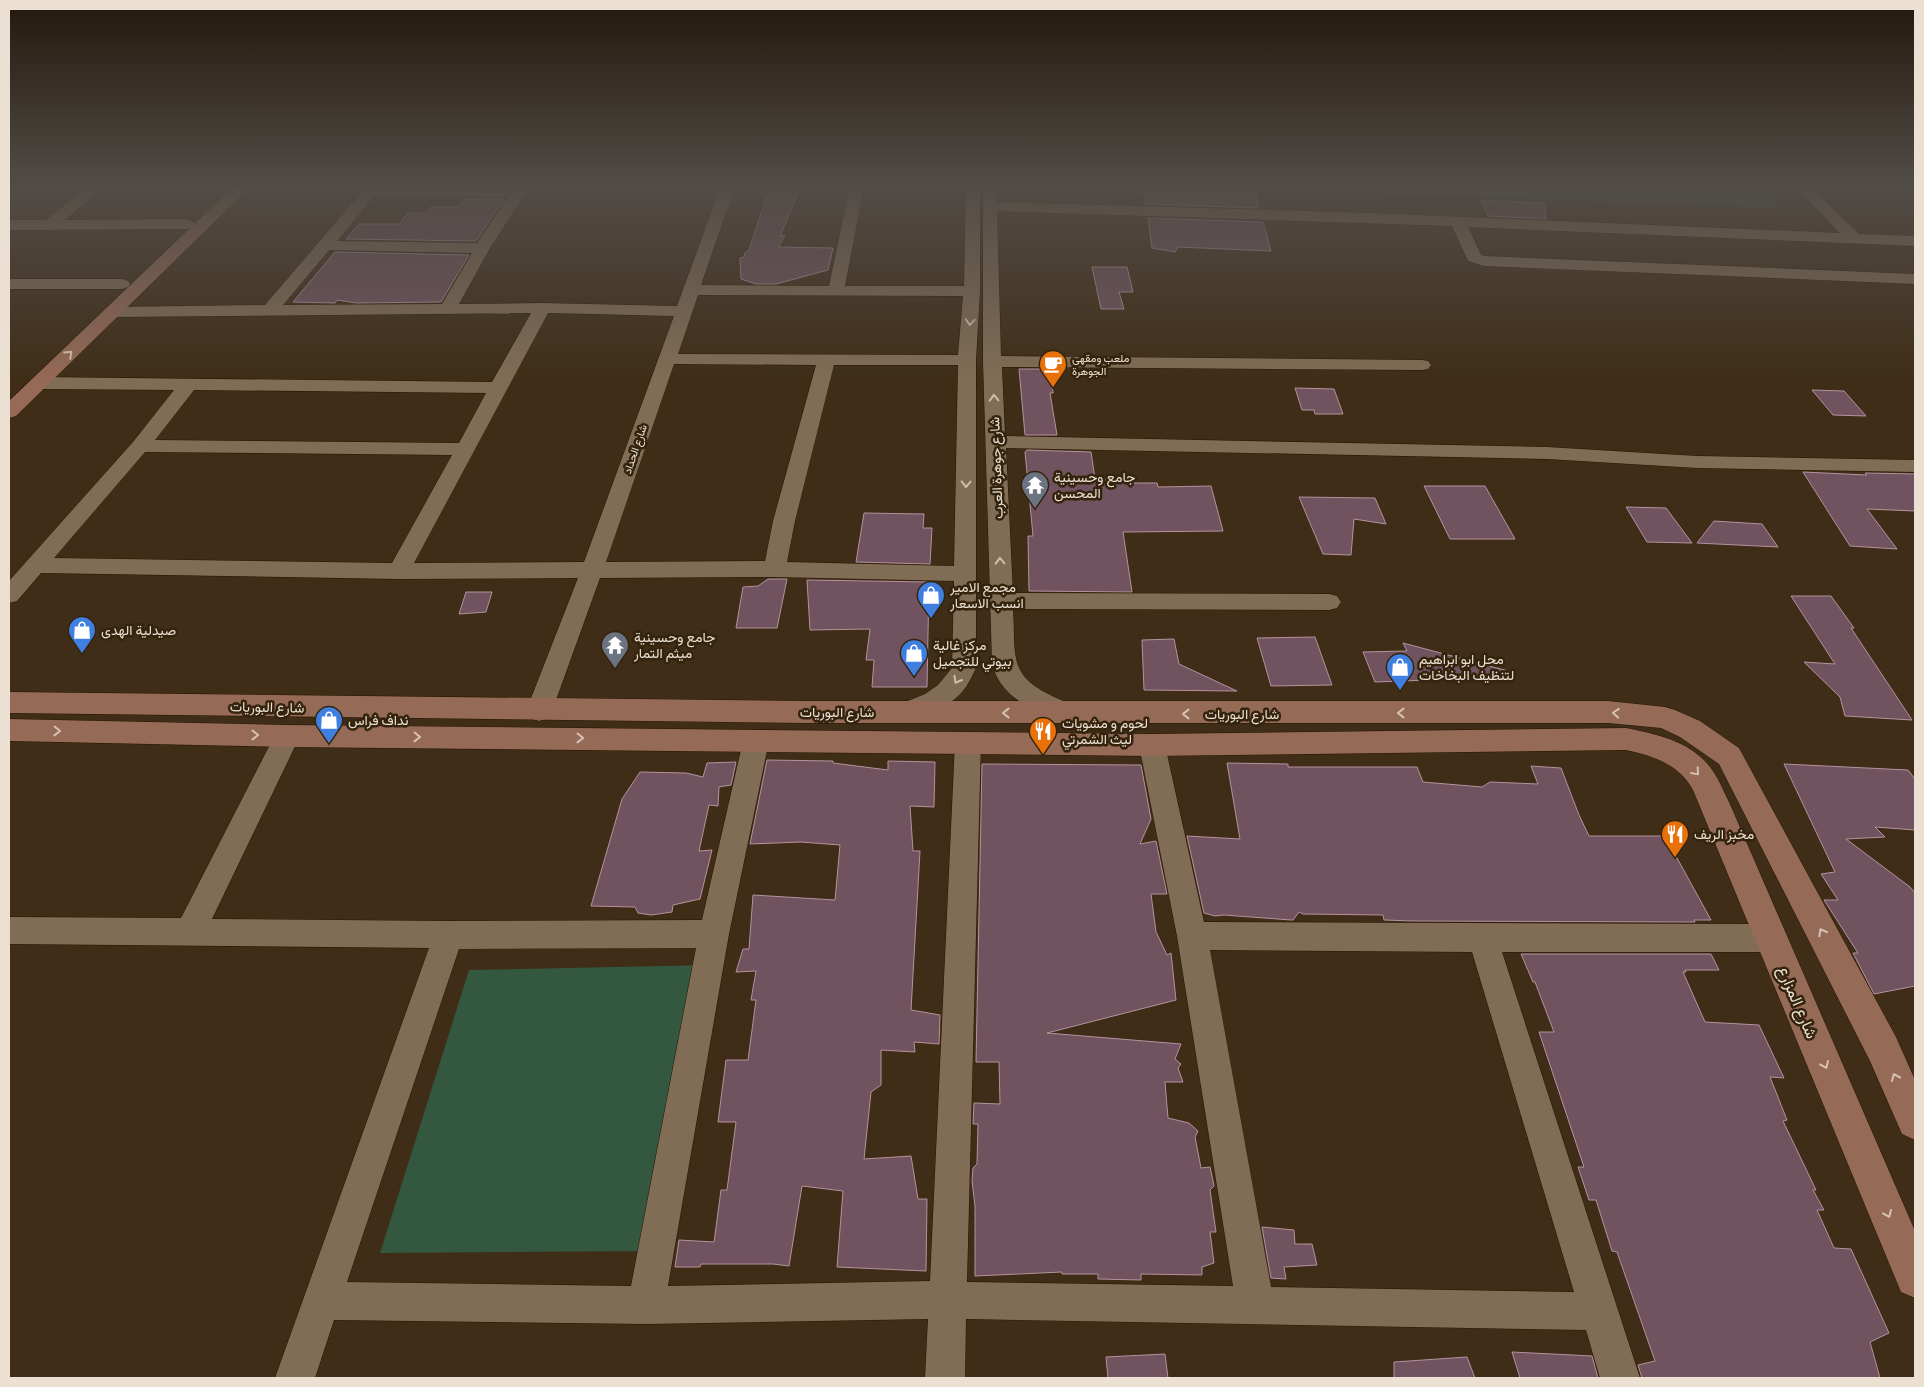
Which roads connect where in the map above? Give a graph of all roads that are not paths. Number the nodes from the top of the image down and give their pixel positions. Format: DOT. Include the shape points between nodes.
graph roads {
  1 [pos="158,251"];
  2 [pos="170,251"];
  3 [pos="320,251"];
  4 [pos="480,251"];
  5 [pos="705,251"];
  6 [pos="844,251"];
  7 [pos="972,251"];
  8 [pos="991,251"];
  9 [pos="1471,251"];
  10 [pos="1827,263"];
  11 [pos="1840,276"];
  12 [pos="1915,279"];
  13 [pos="9,284"];
  14 [pos="122,284"];
  15 [pos="691,290"];
  16 [pos="836,290"];
  17 [pos="972,291"];
  18 [pos="448,308"];
  19 [pos="542,308"];
  20 [pos="270,310"];
  21 [pos="684,311"];
  22 [pos="113,312"];
  23 [pos="667,359"];
  24 [pos="826,360"];
  25 [pos="967,360"];
  26 [pos="992,361"];
  27 [pos="1422,365"];
  28 [pos="39,383"];
  29 [pos="189,384"];
  30 [pos="498,388"];
  31 [pos="9,390"];
  32 [pos="9,412"];
  33 [pos="995,442"];
  34 [pos="140,446"];
  35 [pos="465,449"];
  36 [pos="1915,466"];
  37 [pos="35,565"];
  38 [pos="775,569"];
  39 [pos="399,571"];
  40 [pos="591,572"];
  41 [pos="965,574"];
  42 [pos="9,596"];
  43 [pos="1001,602"];
  44 [pos="1329,602"];
  45 [pos="9,702"];
  46 [pos="231,706"];
  47 [pos="301,708"];
  48 [pos="539,711"];
  49 [pos="907,712"];
  50 [pos="1436,713"];
  51 [pos="1070,714"];
  52 [pos="1355,714"];
  53 [pos="9,730"];
  54 [pos="1661,731"];
  55 [pos="215,734"];
  56 [pos="287,736"];
  57 [pos="756,741"];
  58 [pos="968,742"];
  59 [pos="1454,742"];
  60 [pos="1371,743"];
  61 [pos="1152,745"];
  62 [pos="9,930"];
  63 [pos="190,932"];
  64 [pos="714,934"];
  65 [pos="449,935"];
  66 [pos="1192,936"];
  67 [pos="1483,938"];
  68 [pos="1772,938"];
  69 [pos="1915,1121"];
  70 [pos="1912,1268"];
  71 [pos="947,1300"];
  72 [pos="323,1301"];
  73 [pos="1255,1304"];
  74 [pos="646,1305"];
  75 [pos="1600,1311"];
  76 [pos="295,1378"];
  77 [pos="945,1378"];
  78 [pos="1620,1378"];
  1 -- 14 [label="street"];
  2 -- 22 [label="street"];
  3 -- 20 [label="street"];
  4 -- 18 [label="street"];
  5 -- 15 [label="street, شارع الحداد"];
  6 -- 16 [label="street"];
  7 -- 17 [label="street, شارع جوهرة العرب"];
  8 -- 26 [label="street, شارع جوهرة العرب"];
  9 -- 11 [label="street" via="1474,258 1484,261"];
  10 -- 11 [label="street"];
  11 -- 12 [label="street"];
  13 -- 14 [label="street"];
  14 -- 31 [label="street"];
  15 -- 16 [label="street"];
  15 -- 21 [label="street, شارع الحداد"];
  16 -- 17 [label="street"];
  17 -- 25 [label="street, شارع جوهرة العرب, one-way"];
  18 -- 19 [label="street"];
  18 -- 20 [label="street"];
  19 -- 21 [label="street"];
  19 -- 30 [label="street"];
  20 -- 22 [label="street"];
  21 -- 23 [label="street, شارع الحداد"];
  28 -- 22 [label="street, one-way"];
  23 -- 24 [label="street"];
  23 -- 40 [label="street, شارع الحداد"];
  24 -- 25 [label="street"];
  24 -- 38 [label="street" via="784,521"];
  25 -- 41 [label="street, شارع جوهرة العرب, one-way"];
  26 -- 27 [label="street"];
  33 -- 26 [label="street, شارع جوهرة العرب, one-way"];
  28 -- 29 [label="street"];
  28 -- 32 [label="street"];
  29 -- 30 [label="street"];
  29 -- 34 [label="street"];
  30 -- 35 [label="street"];
  33 -- 36 [label="street" via="1547,453 1698,462"];
  43 -- 33 [label="street, شارع جوهرة العرب, one-way"];
  34 -- 35 [label="street"];
  34 -- 37 [label="street"];
  35 -- 39 [label="street"];
  37 -- 39 [label="street"];
  37 -- 42 [label="street"];
  38 -- 40 [label="street"];
  38 -- 41 [label="street"];
  39 -- 40 [label="street"];
  40 -- 48 [label="street, شارع الحداد"];
  41 -- 49 [label="street, شارع جوهرة العرب, one-way" via="964,668 957,683 942,697"];
  43 -- 44 [label="street"];
  43 -- 51 [label="street, شارع جوهرة العرب" via="1006,669 1014,683 1046,704"];
  45 -- 46 [label="street, شارع البوريات"];
  46 -- 47 [label="street, شارع البوريات"];
  46 -- 55 [label="street" via="230,720"];
  47 -- 48 [label="street, شارع البوريات"];
  47 -- 56 [label="street" via="287,722"];
  48 -- 49 [label="street, شارع البوريات"];
  51 -- 49 [label="street, شارع البوريات, one-way"];
  50 -- 52 [label="street, شارع البوريات, one-way"];
  54 -- 50 [label="street, شارع البوريات, one-way" via="1608,712"];
  50 -- 59 [label="street" via="1438,728"];
  52 -- 51 [label="street, شارع البوريات, one-way"];
  52 -- 60 [label="street" via="1367,718 1375,727 1376,736"];
  53 -- 55 [label="street, شارع البوريات, one-way"];
  54 -- 59 [label="street, شارع البوريات" via="1626,739"];
  54 -- 68 [label="street, شارع المزارع, one-way" via="1701,777"];
  69 -- 54 [label="street, one-way" via="1883,1049 1730,756 1690,729"];
  55 -- 56 [label="street, شارع البوريات, one-way"];
  56 -- 57 [label="street, شارع البوريات, one-way"];
  56 -- 63 [label="street"];
  57 -- 58 [label="street, شارع البوريات"];
  57 -- 64 [label="street"];
  58 -- 61 [label="street, شارع البوريات"];
  58 -- 71 [label="street"];
  59 -- 60 [label="street, شارع البوريات"];
  60 -- 61 [label="street, شارع البوريات"];
  61 -- 66 [label="street"];
  62 -- 63 [label="street"];
  63 -- 65 [label="street"];
  64 -- 65 [label="street"];
  64 -- 74 [label="street"];
  65 -- 72 [label="street"];
  66 -- 67 [label="street"];
  66 -- 73 [label="street"];
  67 -- 68 [label="street"];
  67 -- 75 [label="street"];
  68 -- 70 [label="street, شارع المزارع, one-way"];
  71 -- 73 [label="street"];
  71 -- 74 [label="street"];
  71 -- 77 [label="street"];
  72 -- 74 [label="street"];
  72 -- 76 [label="street"];
  73 -- 75 [label="street"];
  75 -- 78 [label="street"];
}
